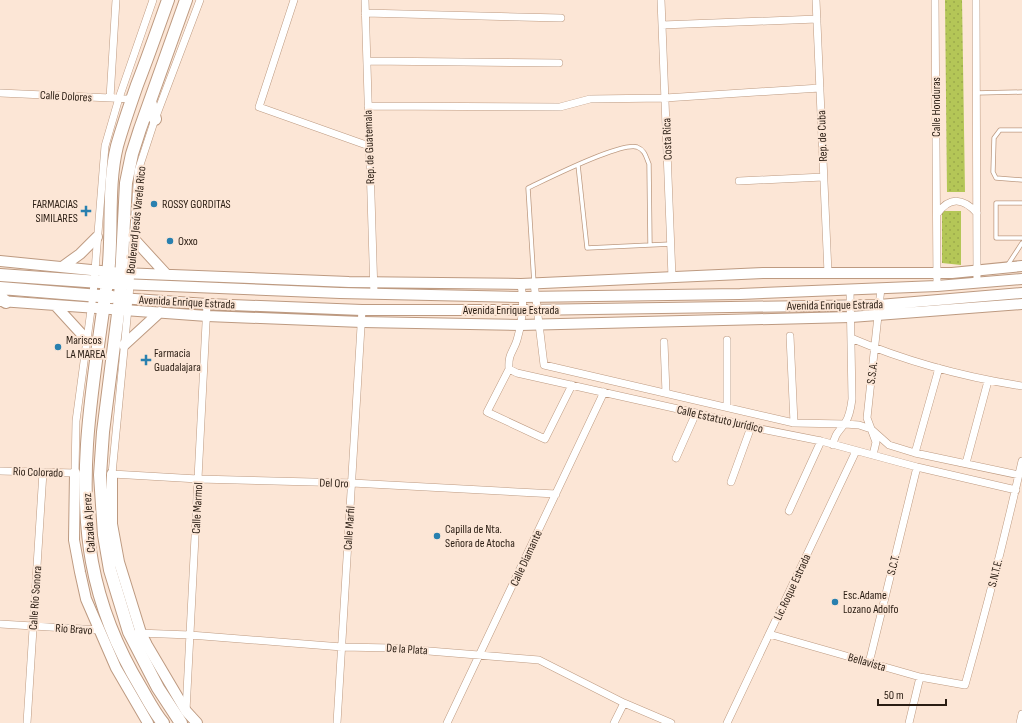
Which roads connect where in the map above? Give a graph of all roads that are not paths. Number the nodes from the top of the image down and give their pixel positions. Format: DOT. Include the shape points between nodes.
graph roads {
  1 [pos="116,0"];
  2 [pos="153,0"];
  3 [pos="168,0"];
  4 [pos="186,0"];
  5 [pos="200,0"];
  6 [pos="294,0"];
  7 [pos="365,0"];
  8 [pos="661,0"];
  9 [pos="816,0"];
  10 [pos="935,0"];
  11 [pos="976,0"];
  12 [pos="365,14"];
  13 [pos="561,18"];
  14 [pos="817,19"];
  15 [pos="662,25"];
  16 [pos="367,61"];
  17 [pos="559,63"];
  18 [pos="820,88"];
  19 [pos="1022,92"];
  20 [pos="0,93"];
  21 [pos="976,93"];
  22 [pos="110,98"];
  23 [pos="120,98"];
  24 [pos="665,98"];
  25 [pos="133,99"];
  26 [pos="150,101"];
  27 [pos="368,106"];
  28 [pos="155,119"];
  29 [pos="1022,130"];
  30 [pos="369,146"];
  31 [pos="578,165"];
  32 [pos="823,177"];
  33 [pos="1022,180"];
  34 [pos="739,181"];
  35 [pos="1022,203"];
  36 [pos="977,213"];
  37 [pos="937,214"];
  38 [pos="97,237"];
  39 [pos="133,238"];
  40 [pos="1022,238"];
  41 [pos="671,244"];
  42 [pos="1022,244"];
  43 [pos="650,245"];
  44 [pos="0,261"];
  45 [pos="1022,266"];
  46 [pos="62,267"];
  47 [pos="1005,268"];
  48 [pos="977,270"];
  49 [pos="938,272"];
  50 [pos="828,273"];
  51 [pos="166,274"];
  52 [pos="0,275"];
  53 [pos="95,276"];
  54 [pos="107,277"];
  55 [pos="233,277"];
  56 [pos="672,277"];
  57 [pos="126,278"];
  58 [pos="1022,279"];
  59 [pos="374,282"];
  60 [pos="977,283"];
  61 [pos="521,284"];
  62 [pos="534,284"];
  63 [pos="937,286"];
  64 [pos="0,288"];
  65 [pos="881,288"];
  66 [pos="278,290"];
  67 [pos="850,290"];
  68 [pos="1022,293"];
  69 [pos="374,294"];
  70 [pos="99,295"];
  71 [pos="523,297"];
  72 [pos="536,297"];
  73 [pos="2,300"];
  74 [pos="124,304"];
  75 [pos="208,304"];
  76 [pos="1022,304"];
  77 [pos="55,305"];
  78 [pos="850,305"];
  79 [pos="879,305"];
  80 [pos="97,308"];
  81 [pos="362,310"];
  82 [pos="455,310"];
  83 [pos="521,310"];
  84 [pos="537,310"];
  85 [pos="160,312"];
  86 [pos="207,316"];
  87 [pos="878,316"];
  88 [pos="851,317"];
  89 [pos="362,322"];
  90 [pos="454,324"];
  91 [pos="520,325"];
  92 [pos="539,325"];
  93 [pos="790,336"];
  94 [pos="851,338"];
  95 [pos="87,340"];
  96 [pos="727,340"];
  97 [pos="664,342"];
  98 [pos="124,344"];
  99 [pos="875,348"];
  100 [pos="544,365"];
  101 [pos="939,368"];
  102 [pos="509,369"];
  103 [pos="539,378"];
  104 [pos="988,381"];
  105 [pos="572,385"];
  106 [pos="1022,386"];
  107 [pos="604,392"];
  108 [pos="666,393"];
  109 [pos="727,407"];
  110 [pos="696,413"];
  111 [pos="794,423"];
  112 [pos="845,424"];
  113 [pos="751,427"];
  114 [pos="871,429"];
  115 [pos="821,441"];
  116 [pos="833,445"];
  117 [pos="856,450"];
  118 [pos="915,453"];
  119 [pos="873,455"];
  120 [pos="676,458"];
  121 [pos="1022,461"];
  122 [pos="966,463"];
  123 [pos="917,468"];
  124 [pos="0,471"];
  125 [pos="43,472"];
  126 [pos="75,473"];
  127 [pos="112,474"];
  128 [pos="1019,475"];
  129 [pos="198,479"];
  130 [pos="731,482"];
  131 [pos="352,483"];
  132 [pos="1016,490"];
  133 [pos="556,494"];
  134 [pos="789,511"];
  135 [pos="0,624"];
  136 [pos="33,626"];
  137 [pos="99,630"];
  138 [pos="135,633"];
  139 [pos="769,634"];
  140 [pos="190,635"];
  141 [pos="342,647"];
  142 [pos="479,655"];
  143 [pos="869,663"];
  144 [pos="920,677"];
  145 [pos="966,685"];
  146 [pos="624,703"];
  147 [pos="186,711"];
  148 [pos="1022,714"];
  149 [pos="27,723"];
  150 [pos="148,723"];
  151 [pos="163,723"];
  152 [pos="181,723"];
  153 [pos="197,723"];
  154 [pos="337,723"];
  155 [pos="447,723"];
  156 [pos="614,723"];
  157 [pos="671,723"];
  158 [pos="727,723"];
  159 [pos="909,723"];
  160 [pos="1020,723"];
  1 -- 22 [label="street"];
  2 -- 23 [label="street, Boulevard Jesús Varela Rico"];
  3 -- 25 [label="main road, Boulevard Jesús Varela Rico"];
  4 -- 26 [label="main road, Boulevard Jesús Varela Rico"];
  5 -- 28 [label="street, Boulevard Jesús Varela Rico"];
  6 -- 30 [label="street" via="260,108"];
  7 -- 12 [label="street, Rep. de Guatemala"];
  8 -- 15 [label="street, Costa Rica"];
  9 -- 14 [label="street, Rep. de Cuba"];
  10 -- 37 [label="street, Calle Honduras"];
  11 -- 21 [label="street"];
  12 -- 13 [label="street"];
  12 -- 16 [label="street, Rep. de Guatemala"];
  14 -- 15 [label="street"];
  14 -- 18 [label="street, Rep. de Cuba"];
  15 -- 24 [label="street, Costa Rica"];
  16 -- 17 [label="street"];
  16 -- 27 [label="street, Rep. de Guatemala"];
  18 -- 24 [label="street"];
  18 -- 32 [label="street, Rep. de Cuba"];
  19 -- 21 [label="lane"];
  20 -- 22 [label="street, Calle Dolores"];
  21 -- 36 [label="street"];
  22 -- 23 [label="street, Calle Dolores"];
  23 -- 25 [label="street, Calle Dolores"];
  23 -- 38 [label="street, Boulevard Jesús Varela Rico" via="105,146"];
  24 -- 27 [label="street" via="590,98 560,108"];
  24 -- 41 [label="street, Costa Rica"];
  25 -- 54 [label="main road, Boulevard Jesús Varela Rico" via="117,147 113,171"];
  26 -- 28 [label="main road"];
  26 -- 57 [label="main road, Boulevard Jesús Varela Rico" via="132,154 126,183"];
  27 -- 30 [label="street, Rep. de Guatemala"];
  28 -- 39 [label="street, Boulevard Jesús Varela Rico" via="138,171"];
  29 -- 33 [label="lane" via="1000,130 994,138 994,172 996,178"];
  30 -- 59 [label="street, Rep. de Guatemala"];
  31 -- 43 [label="lane" via="587,248"];
  31 -- 43 [label="lane" via="626,147 637,147 644,151 649,164"];
  31 -- 62 [label="lane" via="528,188"];
  32 -- 34 [label="street"];
  32 -- 50 [label="street, Rep. de Cuba"];
  35 -- 40 [label="lane" via="996,203 996,238"];
  36 -- 37 [label="street" via="961,201 943,206"];
  36 -- 48 [label="street"];
  37 -- 49 [label="street, Calle Honduras"];
  38 -- 46 [label="street"];
  38 -- 53 [label="street, Boulevard Jesús Varela Rico"];
  39 -- 51 [label="street"];
  39 -- 57 [label="street, Boulevard Jesús Varela Rico"];
  41 -- 43 [label="lane"];
  41 -- 56 [label="street, Costa Rica"];
  42 -- 47 [label="lane"];
  44 -- 46 [label="street"];
  45 -- 47 [label="street"];
  46 -- 53 [label="street"];
  47 -- 48 [label="street"];
  48 -- 49 [label="street"];
  48 -- 60 [label="street"];
  49 -- 50 [label="street"];
  49 -- 63 [label="street, Calle Honduras"];
  50 -- 56 [label="street"];
  51 -- 55 [label="street"];
  51 -- 57 [label="street"];
  52 -- 53 [label="main road, Avenida Enrique Estrada"];
  53 -- 54 [label="main road, Avenida Enrique Estrada"];
  53 -- 70 [label="street, Boulevard Jesús Varela Rico"];
  54 -- 57 [label="main road, Avenida Enrique Estrada"];
  54 -- 70 [label="main road, Boulevard Jesús Varela Rico"];
  55 -- 59 [label="street"];
  55 -- 66 [label="street"];
  56 -- 62 [label="street"];
  57 -- 66 [label="street, Avenida Enrique Estrada"];
  57 -- 74 [label="main road, Boulevard Jesús Varela Rico"];
  58 -- 60 [label="street, Avenida Enrique Estrada"];
  59 -- 61 [label="street"];
  59 -- 69 [label="street, Rep. de Guatemala"];
  60 -- 63 [label="street, Avenida Enrique Estrada"];
  61 -- 62 [label="street"];
  61 -- 71 [label="street"];
  62 -- 72 [label="street"];
  63 -- 65 [label="street, Avenida Enrique Estrada"];
  64 -- 70 [label="main road, Avenida Enrique Estrada"];
  65 -- 67 [label="street, Avenida Enrique Estrada"];
  65 -- 79 [label="street, S.S.A."];
  66 -- 69 [label="street, Avenida Enrique Estrada"];
  67 -- 72 [label="street, Avenida Enrique Estrada"];
  67 -- 78 [label="street, S.S.A."];
  68 -- 79 [label="street, Avenida Enrique Estrada"];
  69 -- 71 [label="street, Avenida Enrique Estrada"];
  70 -- 74 [label="main road, Avenida Enrique Estrada"];
  70 -- 80 [label="main road, Boulevard Jesús Varela Rico"];
  71 -- 72 [label="street, Avenida Enrique Estrada"];
  71 -- 83 [label="street"];
  72 -- 84 [label="street"];
  73 -- 77 [label="street"];
  74 -- 75 [label="street, Avenida Enrique Estrada"];
  74 -- 80 [label="street"];
  74 -- 85 [label="street"];
  74 -- 98 [label="street, Boulevard Jesús Varela Rico"];
  74 -- 138 [label="main road, Calzada A Jerez" via="103,432 100,475 104,535 110,570"];
  75 -- 81 [label="street, Avenida Enrique Estrada"];
  75 -- 86 [label="street, Calle Marmol"];
  76 -- 87 [label="street"];
  77 -- 80 [label="street"];
  77 -- 95 [label="street"];
  78 -- 79 [label="street, Avenida Enrique Estrada"];
  78 -- 84 [label="street, Avenida Enrique Estrada"];
  78 -- 88 [label="street, S.S.A."];
  79 -- 87 [label="street, S.S.A."];
  80 -- 95 [label="street, Boulevard Jesús Varela Rico"];
  80 -- 151 [label="main road, Calzada A Jerez" via="86,472 88,535 92,563 113,634 126,664"];
  81 -- 82 [label="street, Avenida Enrique Estrada"];
  81 -- 89 [label="street, Calle Marfil"];
  82 -- 83 [label="street, Avenida Enrique Estrada"];
  82 -- 90 [label="street"];
  83 -- 84 [label="street, Avenida Enrique Estrada"];
  83 -- 91 [label="street"];
  84 -- 92 [label="street"];
  85 -- 86 [label="street"];
  85 -- 98 [label="street"];
  86 -- 89 [label="street"];
  86 -- 129 [label="street, Calle Marmol"];
  87 -- 88 [label="street"];
  87 -- 99 [label="street, S.S.A."];
  88 -- 92 [label="street"];
  88 -- 94 [label="street, S.S.A."];
  89 -- 90 [label="street"];
  89 -- 131 [label="street, Calle Marfil"];
  90 -- 91 [label="street"];
  91 -- 92 [label="street"];
  91 -- 102 [label="street" via="517,340 508,358"];
  92 -- 100 [label="street"];
  93 -- 111 [label="street"];
  94 -- 99 [label="street"];
  94 -- 112 [label="street, S.S.A." via="852,399 850,414"];
  95 -- 126 [label="street, Boulevard Jesús Varela Rico" via="76,421"];
  96 -- 109 [label="street"];
  97 -- 108 [label="street"];
  98 -- 127 [label="street, Boulevard Jesús Varela Rico"];
  99 -- 101 [label="street"];
  99 -- 114 [label="street, S.S.A." via="867,418"];
  100 -- 103 [label="street"];
  100 -- 108 [label="street, Calle Estatuto Jurídico"];
  101 -- 104 [label="street"];
  101 -- 118 [label="street"];
  102 -- 103 [label="street, Calle Estatuto Jurídico" via="517,374"];
  102 -- 105 [label="street" via="487,412 545,439"];
  103 -- 105 [label="street, Calle Estatuto Jurídico"];
  104 -- 106 [label="street"];
  104 -- 122 [label="street"];
  105 -- 107 [label="street, Calle Estatuto Jurídico"];
  107 -- 110 [label="street, Calle Estatuto Jurídico"];
  107 -- 133 [label="street, Calle Diamante"];
  108 -- 109 [label="street, Calle Estatuto Jurídico"];
  109 -- 111 [label="street, Calle Estatuto Jurídico"];
  110 -- 113 [label="street, Calle Estatuto Jurídico"];
  110 -- 120 [label="street"];
  111 -- 112 [label="street, Calle Estatuto Jurídico"];
  112 -- 114 [label="street, Calle Estatuto Jurídico"];
  112 -- 116 [label="street, S.S.A." via="837,432"];
  113 -- 115 [label="street, Calle Estatuto Jurídico"];
  113 -- 130 [label="street"];
  114 -- 118 [label="street, Calle Estatuto Jurídico" via="889,445"];
  114 -- 119 [label="street, S.S.A." via="876,442"];
  115 -- 116 [label="street, Calle Estatuto Jurídico"];
  115 -- 134 [label="street"];
  116 -- 117 [label="street, Calle Estatuto Jurídico"];
  117 -- 119 [label="street, Calle Estatuto Jurídico"];
  117 -- 139 [label="street, Lic.Roque Estrada"];
  118 -- 122 [label="street, Calle Estatuto Jurídico"];
  119 -- 123 [label="street, Calle Estatuto Jurídico"];
  121 -- 128 [label="street, S.N.T.E."];
  122 -- 128 [label="street, Calle Estatuto Jurídico"];
  123 -- 132 [label="street, Calle Estatuto Jurídico"];
  123 -- 143 [label="street, S.C.T."];
  124 -- 125 [label="street, Rio Colorado"];
  125 -- 126 [label="street, Rio Colorado"];
  125 -- 136 [label="street, Calle Río Sonora"];
  126 -- 137 [label="street" via="74,540 86,599"];
  127 -- 129 [label="street, Del Oro"];
  127 -- 138 [label="street" via="112,524"];
  128 -- 132 [label="street, S.N.T.E."];
  129 -- 131 [label="street, Del Oro"];
  129 -- 140 [label="street, Calle Marmol"];
  131 -- 133 [label="street, Del Oro"];
  131 -- 141 [label="street, Calle Marfil"];
  132 -- 145 [label="street, S.N.T.E."];
  133 -- 142 [label="street, Calle Diamante"];
  135 -- 136 [label="street, Rio Bravo"];
  136 -- 137 [label="street, Rio Bravo"];
  136 -- 149 [label="street, Calle Río Sonora"];
  137 -- 150 [label="street" via="116,668"];
  138 -- 140 [label="street, De la Plata"];
  138 -- 147 [label="street" via="146,645"];
  138 -- 152 [label="main road, Calzada A Jerez" via="158,688"];
  139 -- 143 [label="street, Bellavista"];
  139 -- 158 [label="street, Lic.Roque Estrada"];
  140 -- 141 [label="street, De la Plata"];
  140 -- 147 [label="street, Calle Marmol"];
  141 -- 142 [label="street, De la Plata"];
  141 -- 154 [label="street, Calle Marfil"];
  142 -- 146 [label="street, De la Plata" via="539,660"];
  142 -- 155 [label="street, Calle Diamante"];
  143 -- 144 [label="street, Bellavista"];
  144 -- 145 [label="street, Bellavista"];
  144 -- 159 [label="street"];
  146 -- 156 [label="street"];
  146 -- 157 [label="street, De la Plata"];
  147 -- 153 [label="street"];
  148 -- 160 [label="street"];
}
